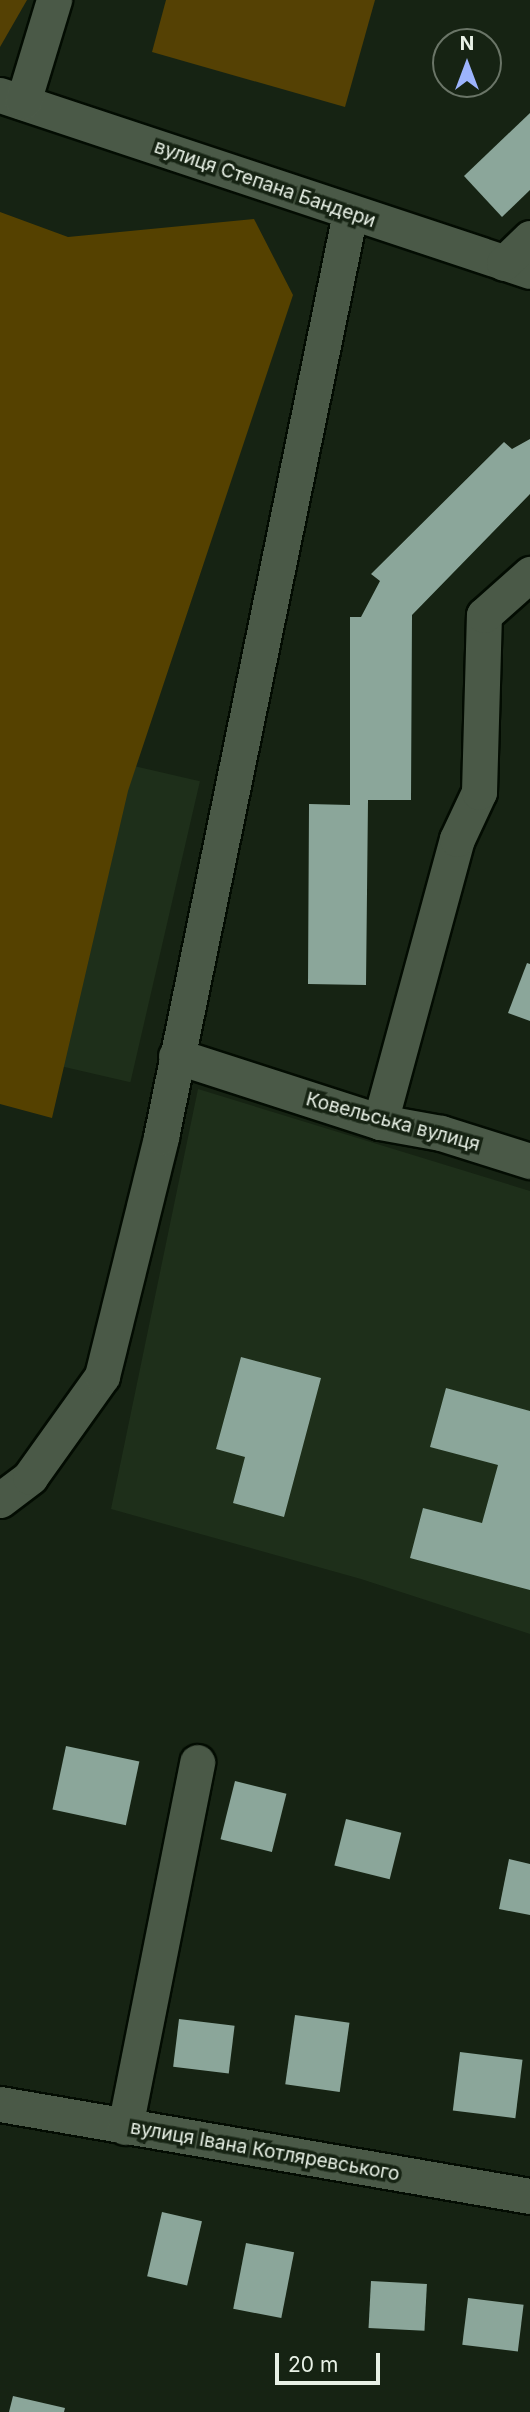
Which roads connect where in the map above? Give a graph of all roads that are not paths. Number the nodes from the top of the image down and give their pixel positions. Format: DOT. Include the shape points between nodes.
graph roads {
  1 [pos="54,0"];
  2 [pos="11,99"];
  3 [pos="350,213"];
  4 [pos="530,238"];
  5 [pos="517,267"];
  6 [pos="530,574"];
  7 [pos="176,1056"];
  8 [pos="380,1122"];
  9 [pos="530,1161"];
  10 [pos="0,1500"];
  11 [pos="197,1762"];
  12 [pos="0,2104"];
  13 [pos="125,2127"];
  14 [pos="530,2196"];
  1 -- 2 [label="street"];
  2 -- 3 [label="street, вулиця Степана Бандери"];
  3 -- 5 [label="street, вулиця Степана Бандери"];
  3 -- 7 [label="street"];
  4 -- 5 [label="street"];
  6 -- 8 [label="street" via="484,615 479,792 457,839"];
  7 -- 8 [label="street, Ковельська вулиця"];
  7 -- 10 [label="street" via="102,1376 30,1477"];
  8 -- 9 [label="street, Ковельська вулиця" via="441,1133"];
  11 -- 13 [label="street"];
  12 -- 13 [label="street, вулиця Івана Котляревського"];
  13 -- 14 [label="street, вулиця Івана Котляревського"];
}
